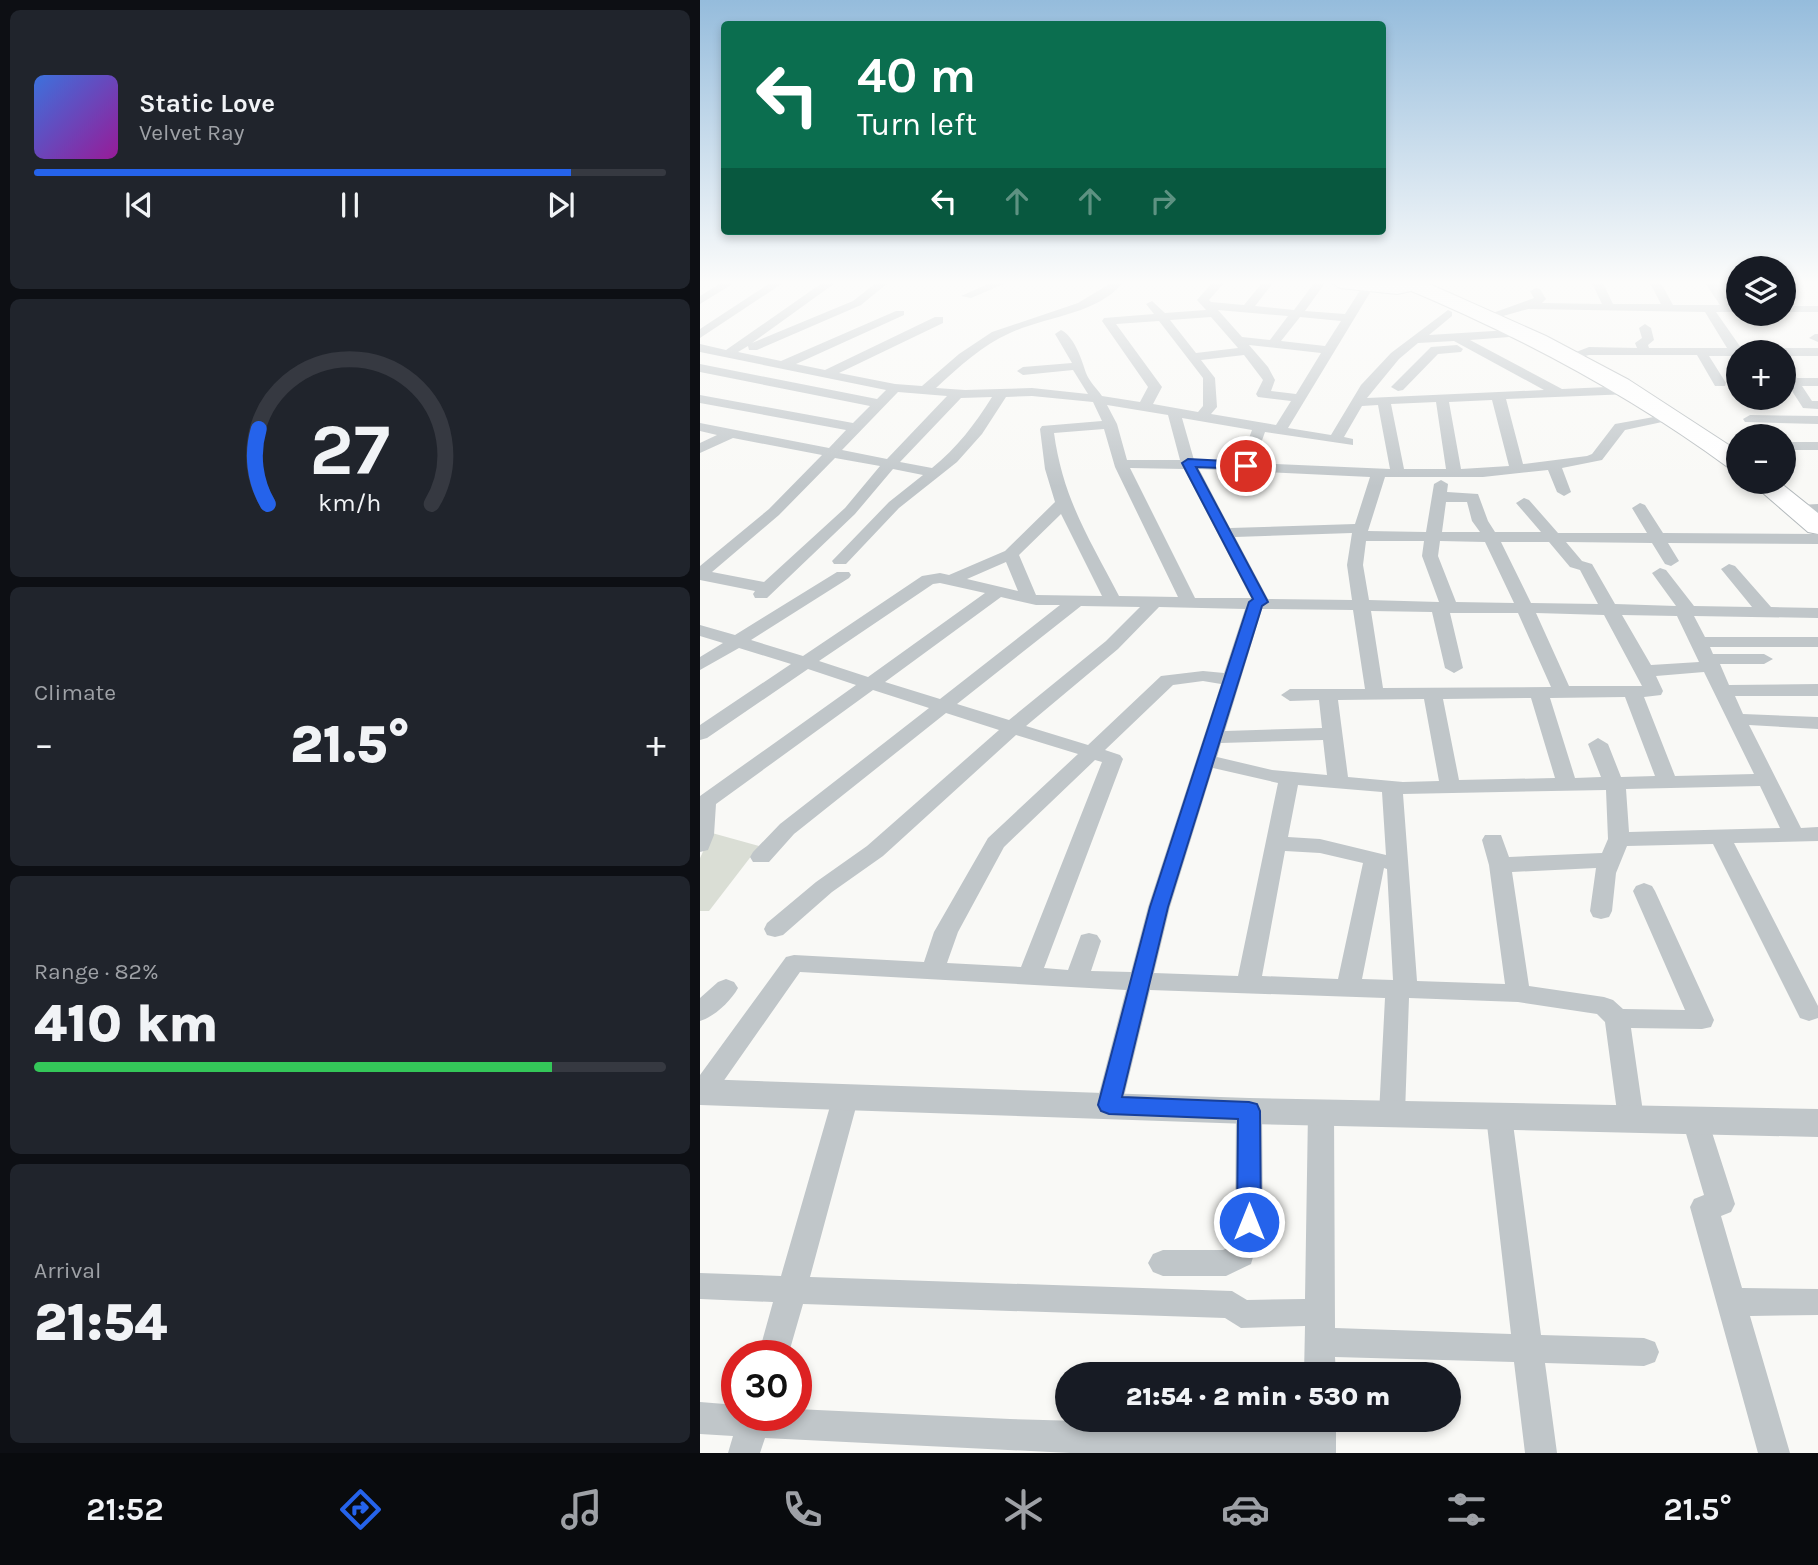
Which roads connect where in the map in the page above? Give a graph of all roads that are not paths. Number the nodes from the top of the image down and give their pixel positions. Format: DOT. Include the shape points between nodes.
graph roads {
  1 [pos="1328,350"];
  2 [pos="715,351"];
  3 [pos="735,351"];
  4 [pos="739,351"];
  5 [pos="815,351"];
  6 [pos="875,351"];
  7 [pos="974,351"];
  8 [pos="1074,351"];
  9 [pos="1129,351"];
  10 [pos="1188,351"];
  11 [pos="1248,351"];
  12 [pos="1401,351"];
  13 [pos="1435,351"];
  14 [pos="1481,351"];
  15 [pos="1560,351"];
  16 [pos="1571,351"];
  17 [pos="1644,351"];
  18 [pos="1701,352"];
  19 [pos="1726,352"];
  20 [pos="1796,352"];
  21 [pos="1818,352"];
  22 [pos="731,354"];
  23 [pos="1577,354"];
  24 [pos="1017,356"];
  25 [pos="1193,357"];
  26 [pos="783,365"];
  27 [pos="1079,366"];
  28 [pos="700,368"];
  29 [pos="1023,371"];
  30 [pos="827,374"];
  31 [pos="1609,374"];
  32 [pos="746,377"];
  33 [pos="1796,382"];
  34 [pos="1818,382"];
  35 [pos="1450,383"];
  36 [pos="1720,383"];
  37 [pos="1398,387"];
  38 [pos="1796,387"];
  39 [pos="895,388"];
  40 [pos="1630,390"];
  41 [pos="925,391"];
  42 [pos="1003,391"];
  43 [pos="1032,392"];
  44 [pos="958,393"];
  45 [pos="1559,393"];
  46 [pos="1498,396"];
  47 [pos="1300,398"];
  48 [pos="1448,398"];
  49 [pos="702,399"];
  50 [pos="1098,399"];
  51 [pos="1384,401"];
  52 [pos="1357,402"];
  53 [pos="880,404"];
  54 [pos="1818,405"];
  55 [pos="1145,407"];
  56 [pos="1174,413"];
  57 [pos="1202,416"];
  58 [pos="1671,416"];
  59 [pos="1750,419"];
  60 [pos="1818,420"];
  61 [pos="1110,424"];
  62 [pos="700,427"];
  63 [pos="1260,427"];
  64 [pos="856,428"];
  65 [pos="1280,430"];
  66 [pos="731,433"];
  67 [pos="1796,446"];
  68 [pos="1818,446"];
  69 [pos="1726,447"];
  70 [pos="1726,448"];
  71 [pos="700,449"];
  72 [pos="1325,449"];
  73 [pos="834,452"];
  74 [pos="1188,463"];
  75 [pos="1121,464"];
  76 [pos="1553,464"];
  77 [pos="889,465"];
  78 [pos="1246,466"];
  79 [pos="1517,468"];
  80 [pos="1379,472"];
  81 [pos="1398,473"];
  82 [pos="1448,473"];
  83 [pos="937,474"];
  84 [pos="1564,492"];
  85 [pos="1783,494"];
  86 [pos="1791,494"];
  87 [pos="1439,497"];
  88 [pos="1063,503"];
  89 [pos="1524,503"];
  90 [pos="1640,508"];
  91 [pos="1813,513"];
  92 [pos="1361,532"];
  93 [pos="1225,533"];
  94 [pos="1433,536"];
  95 [pos="1490,536"];
  96 [pos="1552,536"];
  97 [pos="1656,537"];
  98 [pos="1818,539"];
  99 [pos="1011,554"];
  100 [pos="1729,569"];
  101 [pos="700,574"];
  102 [pos="953,580"];
  103 [pos="999,591"];
  104 [pos="1030,598"];
  105 [pos="1078,600"];
  106 [pos="1113,601"];
  107 [pos="1259,602"];
  108 [pos="1154,603"];
  109 [pos="1189,603"];
  110 [pos="1360,606"];
  111 [pos="1445,608"];
  112 [pos="1524,609"];
  113 [pos="1608,610"];
  114 [pos="1686,611"];
  115 [pos="1766,612"];
  116 [pos="1818,613"];
  117 [pos="700,630"];
  118 [pos="738,642"];
  119 [pos="1756,642"];
  120 [pos="1818,642"];
  121 [pos="1706,656"];
  122 [pos="1764,659"];
  123 [pos="806,662"];
  124 [pos="700,665"];
  125 [pos="1454,668"];
  126 [pos="1645,671"];
  127 [pos="1232,680"];
  128 [pos="874,682"];
  129 [pos="1818,690"];
  130 [pos="1632,691"];
  131 [pos="1724,691"];
  132 [pos="1784,691"];
  133 [pos="1539,692"];
  134 [pos="1562,692"];
  135 [pos="1432,693"];
  136 [pos="1375,694"];
  137 [pos="1290,695"];
  138 [pos="1328,695"];
  139 [pos="943,705"];
  140 [pos="1737,719"];
  141 [pos="1818,723"];
  142 [pos="1014,726"];
  143 [pos="700,734"];
  144 [pos="1333,734"];
  145 [pos="1214,737"];
  146 [pos="1598,744"];
  147 [pos="1091,754"];
  148 [pos="1207,761"];
  149 [pos="1289,778"];
  150 [pos="1766,780"];
  151 [pos="1338,781"];
  152 [pos="1667,782"];
  153 [pos="1613,784"];
  154 [pos="1567,785"];
  155 [pos="1392,787"];
  156 [pos="1450,787"];
  157 [pos="1818,834"];
  158 [pos="1794,835"];
  159 [pos="1720,836"];
  160 [pos="1493,839"];
  161 [pos="1619,839"];
  162 [pos="1276,843"];
  163 [pos="700,845"];
  164 [pos="761,856"];
  165 [pos="1375,859"];
  166 [pos="1609,860"];
  167 [pos="1399,864"];
  168 [pos="1500,865"];
  169 [pos="1644,891"];
  170 [pos="1601,911"];
  171 [pos="775,929"];
  172 [pos="1089,941"];
  173 [pos="932,972"];
  174 [pos="1029,977"];
  175 [pos="1077,979"];
  176 [pos="1139,981"];
  177 [pos="1248,986"];
  178 [pos="726,988"];
  179 [pos="1348,989"];
  180 [pos="1401,990"];
  181 [pos="1518,993"];
  182 [pos="700,1012"];
  183 [pos="1809,1012"];
  184 [pos="1617,1018"];
  185 [pos="701,1092"];
  186 [pos="846,1096"];
  187 [pos="1109,1105"];
  188 [pos="1249,1111"];
  189 [pos="1321,1112"];
  190 [pos="1392,1114"];
  191 [pos="1499,1116"];
  192 [pos="1631,1119"];
  193 [pos="1695,1120"];
  194 [pos="1818,1123"];
  195 [pos="1163,1263"];
  196 [pos="700,1286"];
  197 [pos="792,1290"];
  198 [pos="1731,1302"];
  199 [pos="1817,1302"];
  200 [pos="1320,1327"];
  201 [pos="778,1340"];
  202 [pos="1527,1349"];
  203 [pos="1644,1352"];
  204 [pos="1320,1362"];
  205 [pos="700,1418"];
  206 [pos="721,1418"];
  207 [pos="812,1423"];
  208 [pos="751,1431"];
  209 [pos="1320,1438"];
  210 [pos="744,1453"];
  211 [pos="1541,1453"];
  212 [pos="1774,1453"];
  1 -- 47 [label="street"];
  2 -- 22 [label="street"];
  3 -- 22 [label="street"];
  4 -- 22 [label="street"];
  5 -- 26 [label="street"];
  6 -- 30 [label="street"];
  7 -- 41 [label="street"];
  8 -- 27 [label="street"];
  9 -- 55 [label="street" via="1155,387"];
  10 -- 25 [label="street"];
  11 -- 25 [label="street"];
  11 -- 47 [label="street" via="1269,380 1263,394"];
  12 -- 52 [label="street"];
  13 -- 37 [label="street"];
  14 -- 45 [label="street"];
  15 -- 31 [label="highway"];
  16 -- 23 [label="highway"];
  17 -- 18 [label="street"];
  17 -- 23 [label="street"];
  18 -- 19 [label="street"];
  18 -- 36 [label="street"];
  20 -- 21 [label="street"];
  22 -- 26 [label="street"];
  23 -- 31 [label="highway"];
  24 -- 29 [label="street"];
  25 -- 57 [label="street" via="1210,383 1210,407"];
  26 -- 30 [label="street"];
  27 -- 29 [label="street"];
  27 -- 50 [label="street"];
  28 -- 32 [label="street"];
  29 -- 43 [label="street"];
  30 -- 39 [label="street"];
  31 -- 40 [label="highway"];
  31 -- 69 [label="highway"];
  32 -- 49 [label="street"];
  32 -- 53 [label="street"];
  33 -- 34 [label="street"];
  35 -- 48 [label="street"];
  38 -- 54 [label="street" via="1808,405"];
  39 -- 41 [label="street"];
  39 -- 53 [label="street"];
  40 -- 45 [label="street"];
  40 -- 58 [label="highway"];
  41 -- 44 [label="street"];
  42 -- 43 [label="street"];
  42 -- 44 [label="street"];
  42 -- 83 [label="street" via="977,431"];
  43 -- 50 [label="street"];
  44 -- 77 [label="street"];
  45 -- 46 [label="street"];
  46 -- 48 [label="street"];
  46 -- 79 [label="street"];
  47 -- 65 [label="street"];
  48 -- 51 [label="street"];
  48 -- 82 [label="street"];
  49 -- 64 [label="street"];
  50 -- 55 [label="street"];
  50 -- 61 [label="street"];
  51 -- 52 [label="street"];
  51 -- 81 [label="street"];
  52 -- 72 [label="street"];
  53 -- 64 [label="street"];
  55 -- 56 [label="street"];
  56 -- 57 [label="street"];
  56 -- 74 [label="street"];
  57 -- 63 [label="street"];
  58 -- 70 [label="highway"];
  58 -- 76 [label="street" via="1620,427 1590,460"];
  59 -- 60 [label="street"];
  61 -- 75 [label="street"];
  61 -- 88 [label="street" via="1047,429 1052,469"];
  62 -- 66 [label="street"];
  63 -- 65 [label="street"];
  63 -- 78 [label="street"];
  64 -- 73 [label="street"];
  65 -- 72 [label="street"];
  66 -- 71 [label="street"];
  66 -- 73 [label="street"];
  67 -- 68 [label="street"];
  72 -- 78 [label="street"];
  72 -- 80 [label="street"];
  73 -- 77 [label="street"];
  73 -- 101 [label="street" via="774,512"];
  74 -- 75 [label="street"];
  74 -- 78 [label="street"];
  74 -- 93 [label="street"];
  75 -- 109 [label="street"];
  76 -- 79 [label="street"];
  76 -- 84 [label="street"];
  77 -- 83 [label="street"];
  77 -- 101 [label="street" via="850,511 764,591"];
  79 -- 82 [label="street"];
  80 -- 81 [label="street"];
  80 -- 92 [label="street"];
  81 -- 82 [label="street"];
  82 -- 87 [label="street"];
  83 -- 118 [label="street" via="894,505 841,568"];
  85 -- 91 [label="highway"];
  86 -- 91 [label="highway"];
  87 -- 94 [label="street"];
  87 -- 95 [label="street" via="1473,497"];
  88 -- 99 [label="street"];
  88 -- 106 [label="street"];
  89 -- 96 [label="street"];
  90 -- 97 [label="street"];
  92 -- 93 [label="street"];
  92 -- 94 [label="street"];
  92 -- 110 [label="street" via="1355,565"];
  93 -- 107 [label="street"];
  94 -- 95 [label="street"];
  94 -- 111 [label="street" via="1430,556"];
  95 -- 96 [label="street"];
  95 -- 112 [label="street"];
  96 -- 97 [label="street"];
  96 -- 113 [label="street" via="1576,564 1586,567"];
  97 -- 98 [label="street"];
  97 -- 114 [label="street"];
  99 -- 102 [label="street"];
  99 -- 104 [label="street"];
  100 -- 115 [label="street"];
  102 -- 103 [label="street"];
  102 -- 123 [label="street" via="928,580"];
  103 -- 104 [label="street"];
  103 -- 128 [label="street"];
  104 -- 105 [label="street"];
  105 -- 106 [label="street"];
  105 -- 139 [label="street"];
  106 -- 108 [label="street"];
  107 -- 109 [label="street"];
  107 -- 110 [label="street"];
  107 -- 127 [label="street"];
  108 -- 109 [label="street"];
  108 -- 142 [label="street" via="1112,645"];
  110 -- 111 [label="street"];
  110 -- 136 [label="street"];
  111 -- 112 [label="street"];
  111 -- 125 [label="street"];
  112 -- 113 [label="street"];
  112 -- 134 [label="street"];
  113 -- 114 [label="street"];
  113 -- 126 [label="street"];
  114 -- 115 [label="street"];
  114 -- 121 [label="street"];
  115 -- 116 [label="street"];
  117 -- 118 [label="street"];
  118 -- 123 [label="street"];
  118 -- 124 [label="street"];
  119 -- 120 [label="street"];
  119 -- 121 [label="street"];
  119 -- 122 [label="street"];
  121 -- 122 [label="street"];
  121 -- 126 [label="street"];
  121 -- 131 [label="street"];
  122 -- 132 [label="street"];
  123 -- 128 [label="street"];
  123 -- 143 [label="street"];
  126 -- 130 [label="street" via="1654,691"];
  127 -- 145 [label="street"];
  127 -- 147 [label="street" via="1203,676 1168,680"];
  128 -- 139 [label="street"];
  128 -- 163 [label="street" via="707,802"];
  129 -- 132 [label="street"];
  130 -- 134 [label="street"];
  130 -- 152 [label="street"];
  131 -- 132 [label="street"];
  131 -- 140 [label="street"];
  133 -- 134 [label="street"];
  133 -- 135 [label="street"];
  133 -- 154 [label="street"];
  135 -- 136 [label="street"];
  135 -- 156 [label="street"];
  136 -- 138 [label="street"];
  137 -- 138 [label="street"];
  138 -- 144 [label="street"];
  139 -- 142 [label="street"];
  139 -- 164 [label="street" via="787,829"];
  140 -- 141 [label="street"];
  140 -- 150 [label="street"];
  142 -- 147 [label="street"];
  142 -- 171 [label="street" via="875,850"];
  144 -- 145 [label="street"];
  144 -- 151 [label="street"];
  145 -- 148 [label="street"];
  146 -- 153 [label="street"];
  147 -- 173 [label="street" via="996,843 946,932"];
  147 -- 174 [label="street" via="1113,759"];
  148 -- 149 [label="street"];
  148 -- 176 [label="street"];
  149 -- 151 [label="street"];
  149 -- 162 [label="street"];
  150 -- 152 [label="street"];
  150 -- 158 [label="street"];
  151 -- 155 [label="street"];
  152 -- 153 [label="street"];
  153 -- 154 [label="street"];
  153 -- 161 [label="street"];
  154 -- 156 [label="street"];
  155 -- 156 [label="street"];
  155 -- 167 [label="street"];
  157 -- 158 [label="street"];
  158 -- 159 [label="street"];
  159 -- 161 [label="street"];
  159 -- 183 [label="street"];
  160 -- 168 [label="street"];
  161 -- 166 [label="street"];
  162 -- 165 [label="street" via="1320,846"];
  162 -- 177 [label="street"];
  165 -- 167 [label="street"];
  165 -- 179 [label="street"];
  166 -- 168 [label="street"];
  166 -- 170 [label="street"];
  167 -- 180 [label="street"];
  168 -- 181 [label="street"];
  169 -- 184 [label="street" via="1702,1020"];
  172 -- 175 [label="street"];
  173 -- 174 [label="street"];
  173 -- 185 [label="street" via="794,964"];
  174 -- 175 [label="street"];
  175 -- 176 [label="street"];
  176 -- 177 [label="street"];
  176 -- 187 [label="street"];
  177 -- 179 [label="street"];
  178 -- 182 [label="street"];
  179 -- 180 [label="street"];
  180 -- 181 [label="street"];
  180 -- 190 [label="street"];
  181 -- 184 [label="street" via="1604,1006"];
  184 -- 192 [label="street"];
  185 -- 186 [label="street"];
  186 -- 187 [label="street"];
  186 -- 197 [label="street"];
  187 -- 188 [label="street"];
  188 -- 189 [label="street"];
  188 -- 195 [label="street" via="1249,1222 1241,1255 1226,1263"];
  189 -- 190 [label="street"];
  189 -- 200 [label="street"];
  190 -- 191 [label="street"];
  191 -- 192 [label="street"];
  191 -- 202 [label="street"];
  192 -- 193 [label="street"];
  193 -- 194 [label="street"];
  193 -- 198 [label="street" via="1721,1204 1704,1207"];
  196 -- 197 [label="street"];
  197 -- 200 [label="street" via="1232,1305 1241,1314"];
  197 -- 201 [label="street"];
  198 -- 199 [label="street"];
  198 -- 212 [label="street"];
  200 -- 202 [label="street"];
  200 -- 204 [label="street"];
  202 -- 203 [label="street"];
  202 -- 211 [label="street"];
  205 -- 206 [label="street"];
  207 -- 209 [label="street" via="1018,1437"];
  208 -- 210 [label="street"];
}
